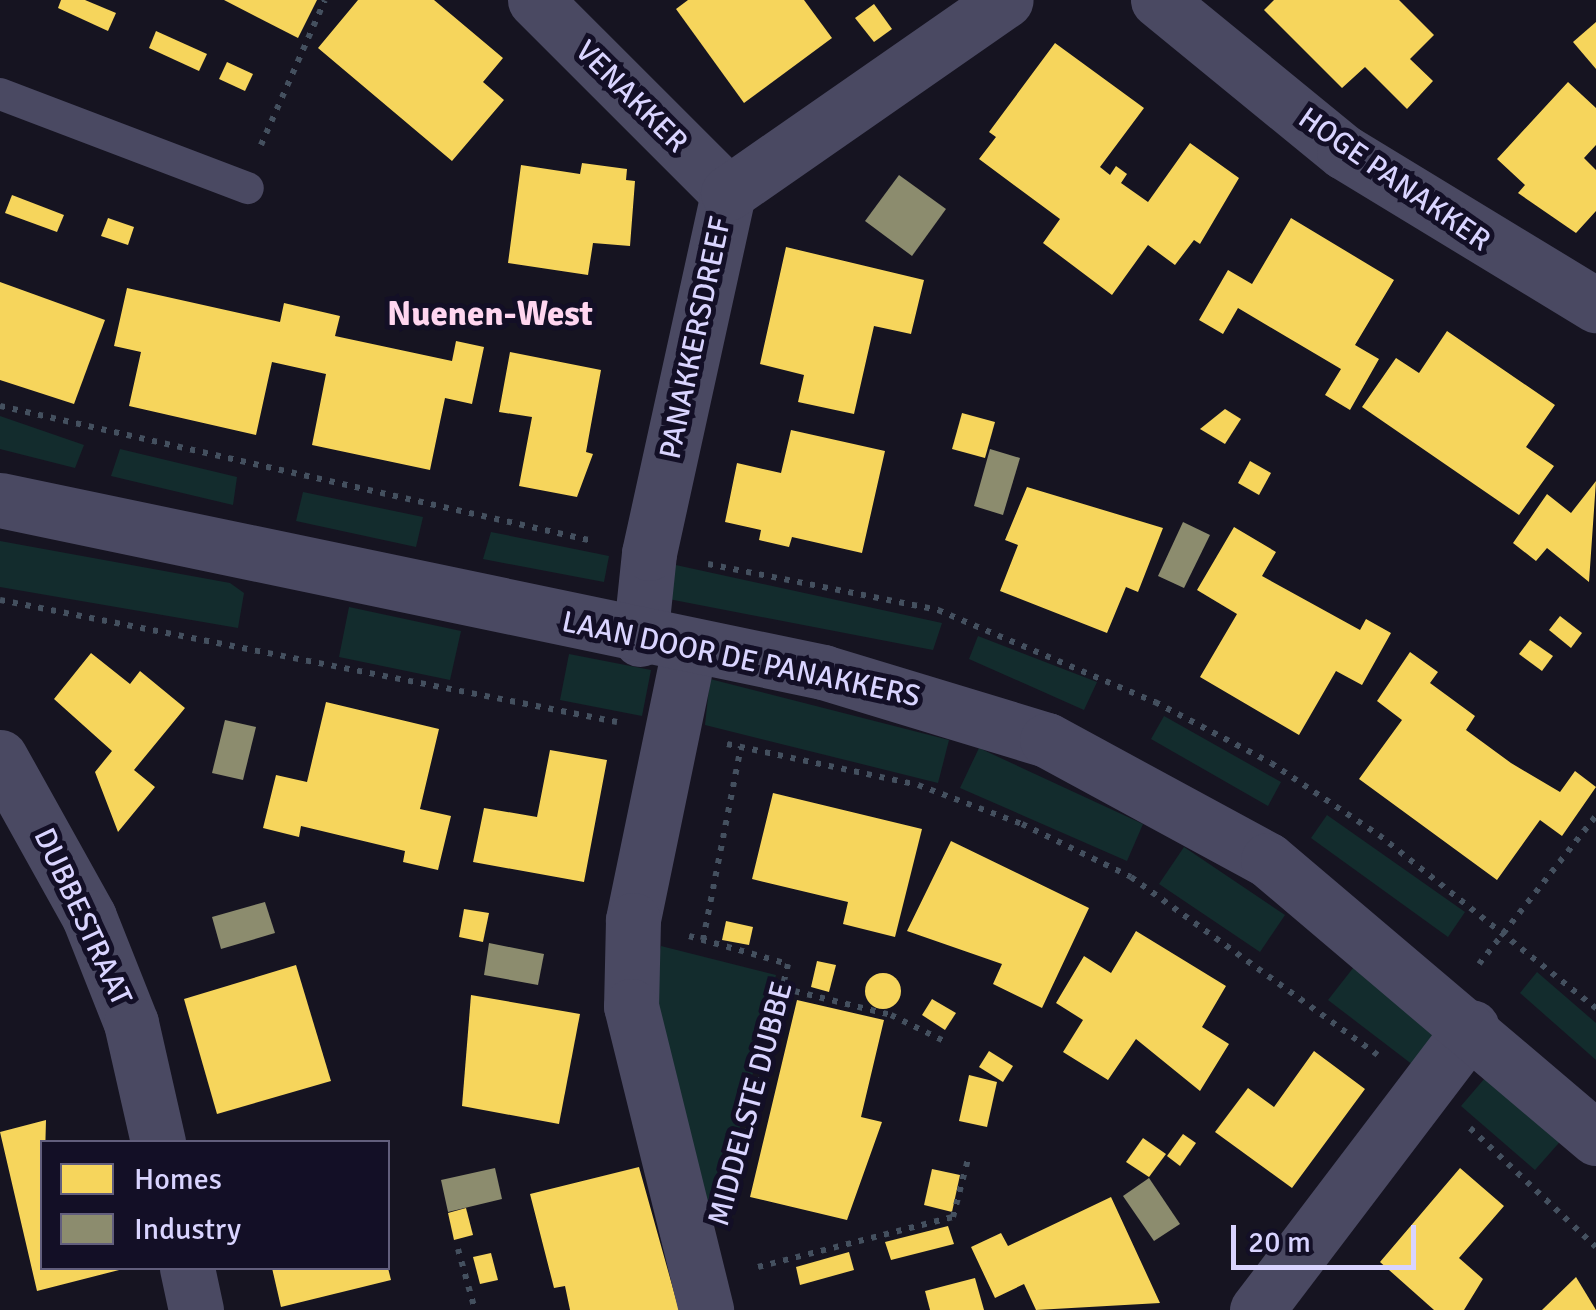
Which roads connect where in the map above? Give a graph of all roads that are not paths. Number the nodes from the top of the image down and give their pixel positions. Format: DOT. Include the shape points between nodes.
graph roads {
  1 [pos="535,0"];
  2 [pos="1006,0"];
  3 [pos="1158,0"];
  4 [pos="0,94"];
  5 [pos="248,188"];
  6 [pos="728,194"];
  7 [pos="1596,304"];
  8 [pos="0,500"];
  9 [pos="664,644"];
  10 [pos="0,757"];
  11 [pos="1459,1017"];
  12 [pos="1596,1138"];
  13 [pos="158,1140"];
  14 [pos="187,1270"];
  15 [pos="702,1296"];
  16 [pos="196,1310"];
  17 [pos="1257,1310"];
  1 -- 6 [label="street, VENAKKER"];
  2 -- 6 [label="street, PANAKKERSDREEF"];
  3 -- 7 [label="street, HOGE PANAKKER" via="1344,152"];
  4 -- 5 [label="lane"];
  6 -- 9 [label="street, PANAKKERSDREEF" via="649,553"];
  8 -- 9 [label="street, LAAN DOOR DE PANAKKERS"];
  9 -- 11 [label="street, LAAN DOOR DE PANAKKERS" via="925,697 1047,740 1268,860"];
  9 -- 15 [label="street, MIDDELSTE DUBBE" via="666,732 633,920 631,1006"];
  10 -- 13 [label="street, DUBBESTRAAT" via="89,917 131,1023"];
  11 -- 12 [label="street, LAAN DOOR DE PANAKKERS"];
  11 -- 17 [label="street" via="1426,1091"];
  14 -- 16 [label="street"];
}
